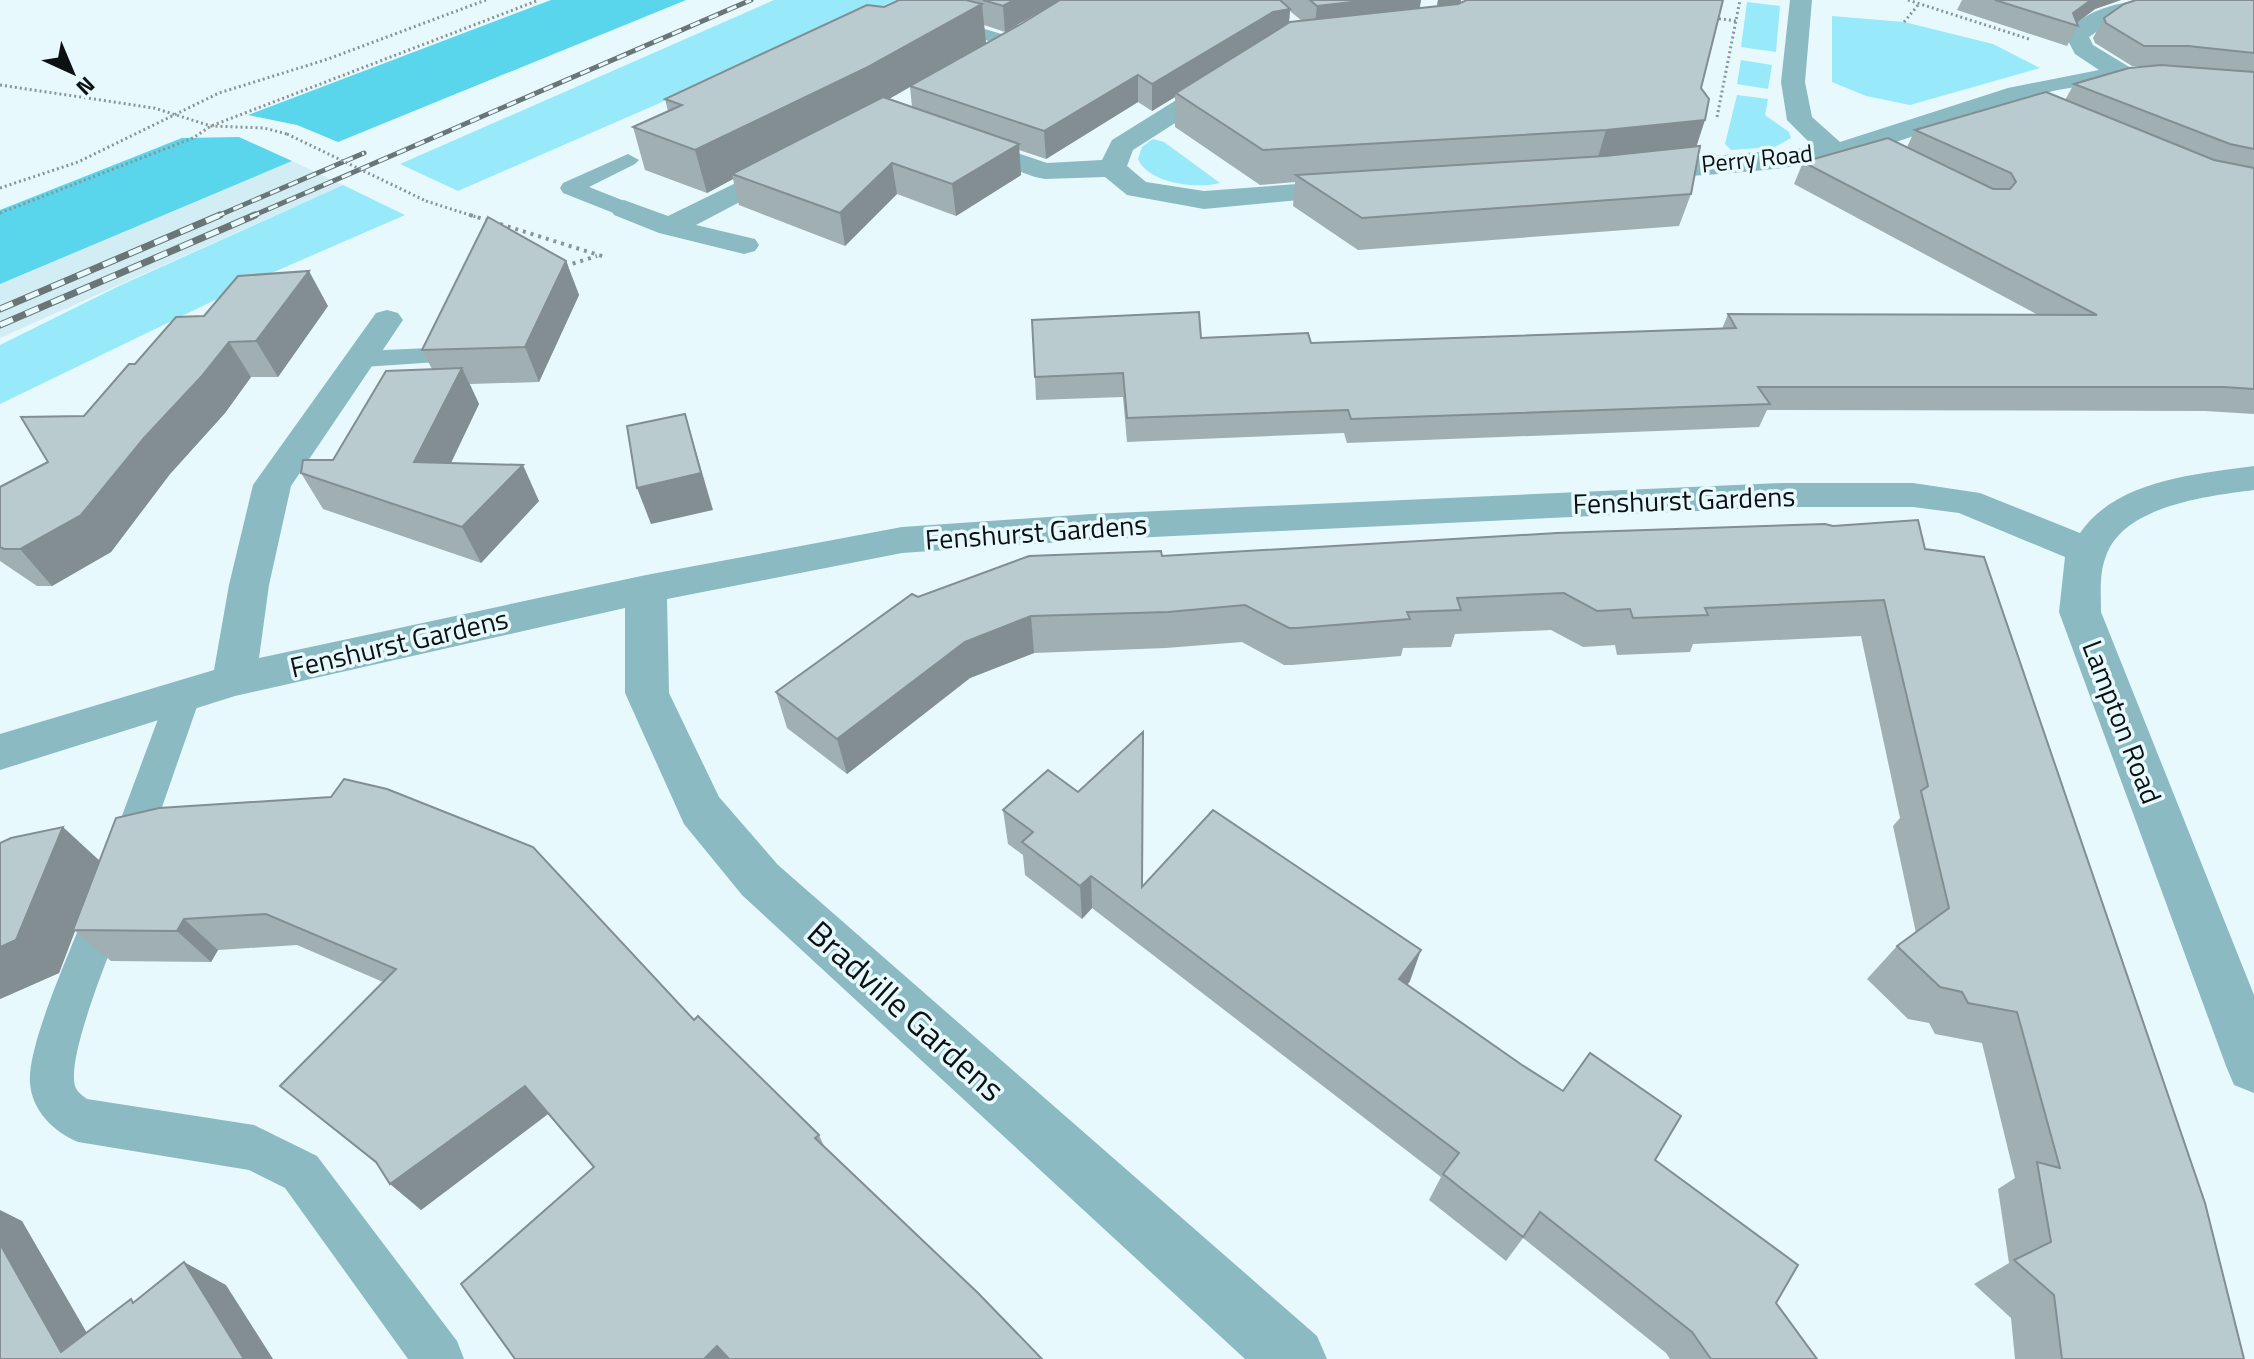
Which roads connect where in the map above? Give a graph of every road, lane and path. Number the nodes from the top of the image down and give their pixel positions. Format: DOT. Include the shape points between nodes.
graph roads {
  1 [pos="486,0"];
  2 [pos="539,0"];
  3 [pos="1740,0"];
  4 [pos="1801,0"];
  5 [pos="1908,0"];
  6 [pos="2150,0"];
  7 [pos="1919,4"];
  8 [pos="1707,18"];
  9 [pos="1736,21"];
  10 [pos="1904,22"];
  11 [pos="916,23"];
  12 [pos="1034,28"];
  13 [pos="1013,43"];
  14 [pos="2083,49"];
  15 [pos="987,57"];
  16 [pos="1244,68"];
  17 [pos="2123,74"];
  18 [pos="0,85"];
  19 [pos="2254,85"];
  20 [pos="2016,95"];
  21 [pos="2043,106"];
  22 [pos="174,114"];
  23 [pos="211,126"];
  24 [pos="943,136"];
  25 [pos="1864,142"];
  26 [pos="817,150"];
  27 [pos="1835,151"];
  28 [pos="1892,156"];
  29 [pos="628,160"];
  30 [pos="1727,165"];
  31 [pos="1112,168"];
  32 [pos="1603,173"];
  33 [pos="1386,186"];
  34 [pos="0,188"];
  35 [pos="624,209"];
  36 [pos="0,213"];
  37 [pos="669,227"];
  38 [pos="744,245"];
  39 [pos="564,266"];
  40 [pos="387,320"];
  41 [pos="429,356"];
  42 [pos="363,359"];
  43 [pos="2254,478"];
  44 [pos="2088,551"];
  45 [pos="646,589"];
  46 [pos="234,680"];
  47 [pos="184,695"];
  48 [pos="0,752"];
  49 [pos="2254,1066"];
  50 [pos="439,1359"];
  51 [pos="1294,1359"];
  1 -- 22 [label="path" via="219,93"];
  2 -- 23 [label="path"];
  3 -- 9 [label="path"];
  4 -- 27 [label="street" via="1793,82 1800,120"];
  5 -- 7 [label="path"];
  6 -- 14 [label="street" via="2104,16 2077,35"];
  7 -- 10 [label="path"];
  7 -- 14 [label="path" via="2039,42"];
  8 -- 9 [label="path"];
  9 -- 30 [label="path" via="1710,152"];
  11 -- 13 [label="lane" via="927,17"];
  12 -- 13 [label="street"];
  13 -- 15 [label="street"];
  14 -- 17 [label="street"];
  16 -- 31 [label="street" via="1121,146"];
  17 -- 19 [label="street, Perry Road"];
  17 -- 20 [label="street, Perry Road"];
  18 -- 22 [label="path"];
  20 -- 21 [label="lane"];
  20 -- 25 [label="street, Perry Road"];
  22 -- 23 [label="path"];
  22 -- 34 [label="path" via="78,162"];
  23 -- 36 [label="path" via="193,138"];
  23 -- 39 [label="path, bridge" via="287,134 426,201 598,256"];
  24 -- 31 [label="street" via="1045,171"];
  25 -- 27 [label="street, Perry Road"];
  25 -- 28 [label="lane"];
  26 -- 37 [label="street"];
  27 -- 30 [label="street, Perry Road"];
  29 -- 35 [label="lane" via="571,188"];
  30 -- 32 [label="street, Perry Road"];
  31 -- 33 [label="street" via="1137,189 1204,200"];
  35 -- 37 [label="street"];
  37 -- 38 [label="street"];
  40 -- 42 [label="street"];
  41 -- 42 [label="lane"];
  42 -- 46 [label="street" via="272,485"];
  43 -- 44 [label="street, Lampton Road" via="2192,487 2141,504 2109,523"];
  44 -- 45 [label="street, Fenshurst Gardens" via="1966,502 1913,495 1781,495 902,540"];
  44 -- 49 [label="street, Lampton Road" via="2080,612"];
  45 -- 46 [label="street, Fenshurst Gardens"];
  45 -- 51 [label="street, Bradville Gardens" via="647,693 701,810 760,880"];
  46 -- 47 [label="street, Fenshurst Gardens"];
  47 -- 48 [label="street, Fenshurst Gardens"];
  47 -- 50 [label="lane" via="55,1050 52,1085 62,1107 78,1120 254,1148 301,1172"];
}
